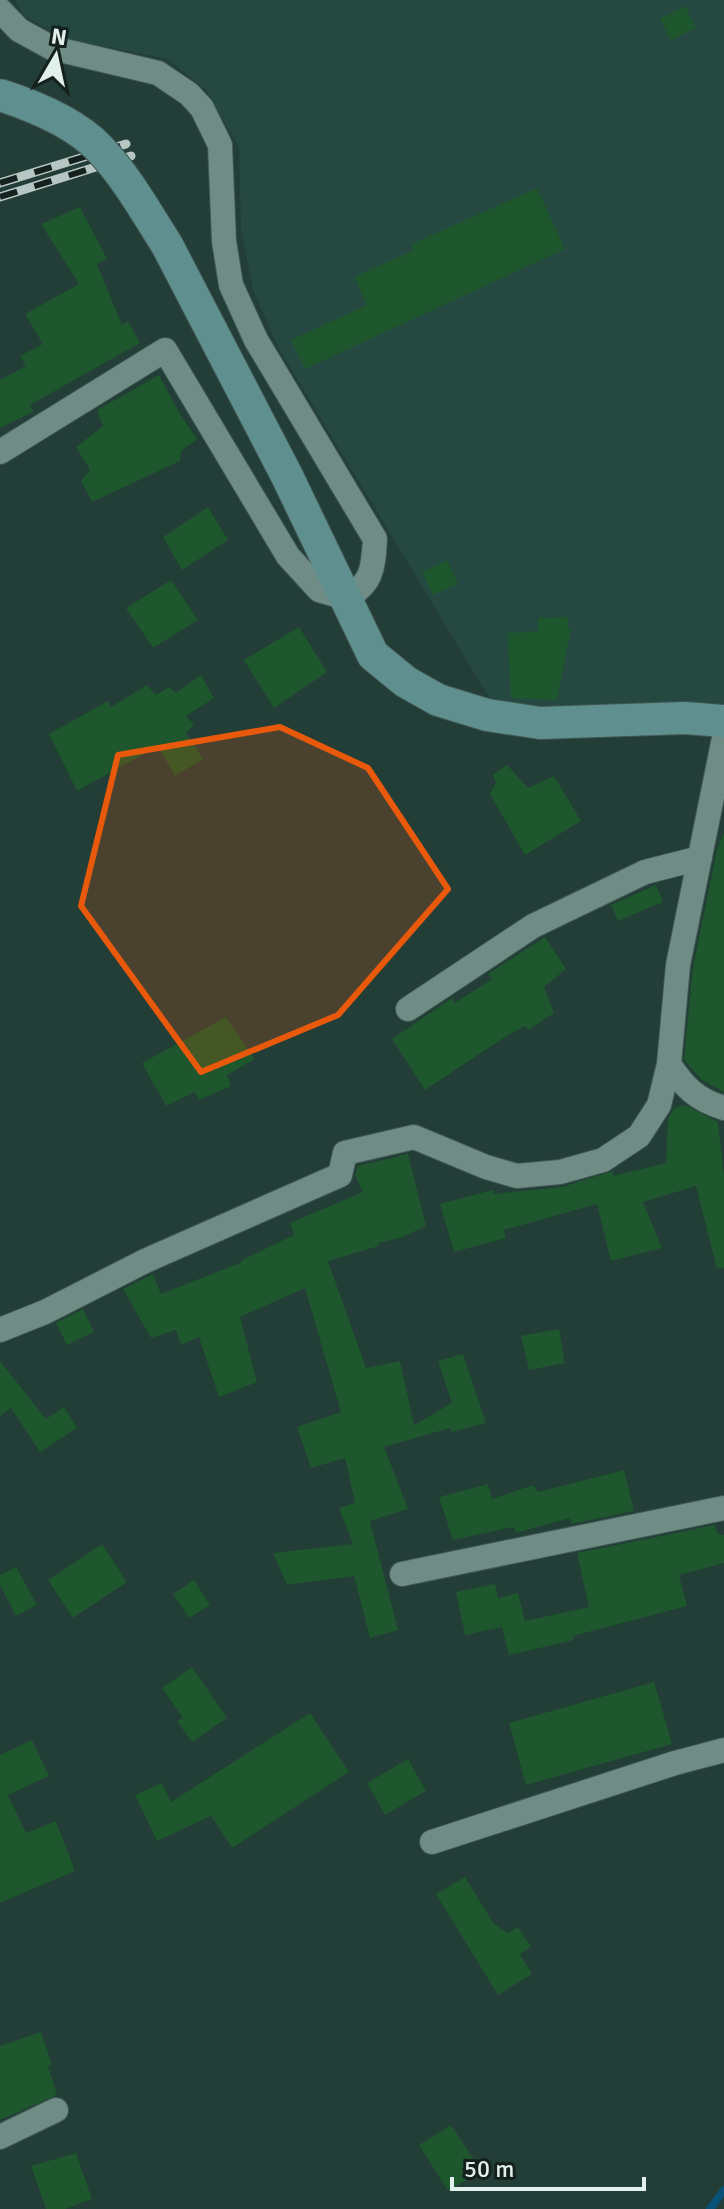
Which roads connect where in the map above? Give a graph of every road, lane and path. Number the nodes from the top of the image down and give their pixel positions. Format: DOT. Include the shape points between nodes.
graph roads {
  1 [pos="0,10"];
  2 [pos="0,95"];
  3 [pos="0,452"];
  4 [pos="346,598"];
  5 [pos="724,721"];
  6 [pos="724,738"];
  7 [pos="700,858"];
  8 [pos="408,1009"];
  9 [pos="669,1064"];
  10 [pos="724,1108"];
  11 [pos="0,1330"];
  12 [pos="724,1508"];
  13 [pos="402,1574"];
  14 [pos="724,1750"];
  15 [pos="432,1842"];
  16 [pos="56,2110"];
  17 [pos="0,2137"];
  1 -- 4 [label="street" via="19,30 52,48 158,73 202,108 220,145 231,285 256,340 375,539 367,583"];
  2 -- 4 [label="street, bridge" via="30,105 97,146 132,188 167,245"];
  3 -- 4 [label="street" via="165,350 288,556 319,590"];
  4 -- 5 [label="street" via="373,655 438,700 540,723"];
  6 -- 7 [label="street"];
  7 -- 8 [label="street" via="645,872 533,926"];
  7 -- 9 [label="street" via="678,965"];
  9 -- 10 [label="street" via="685,1089"];
  9 -- 11 [label="street" via="659,1105 639,1136 603,1160 517,1176 414,1137 345,1153 340,1175"];
  12 -- 13 [label="street"];
  14 -- 15 [label="street"];
  16 -- 17 [label="street"];
}
